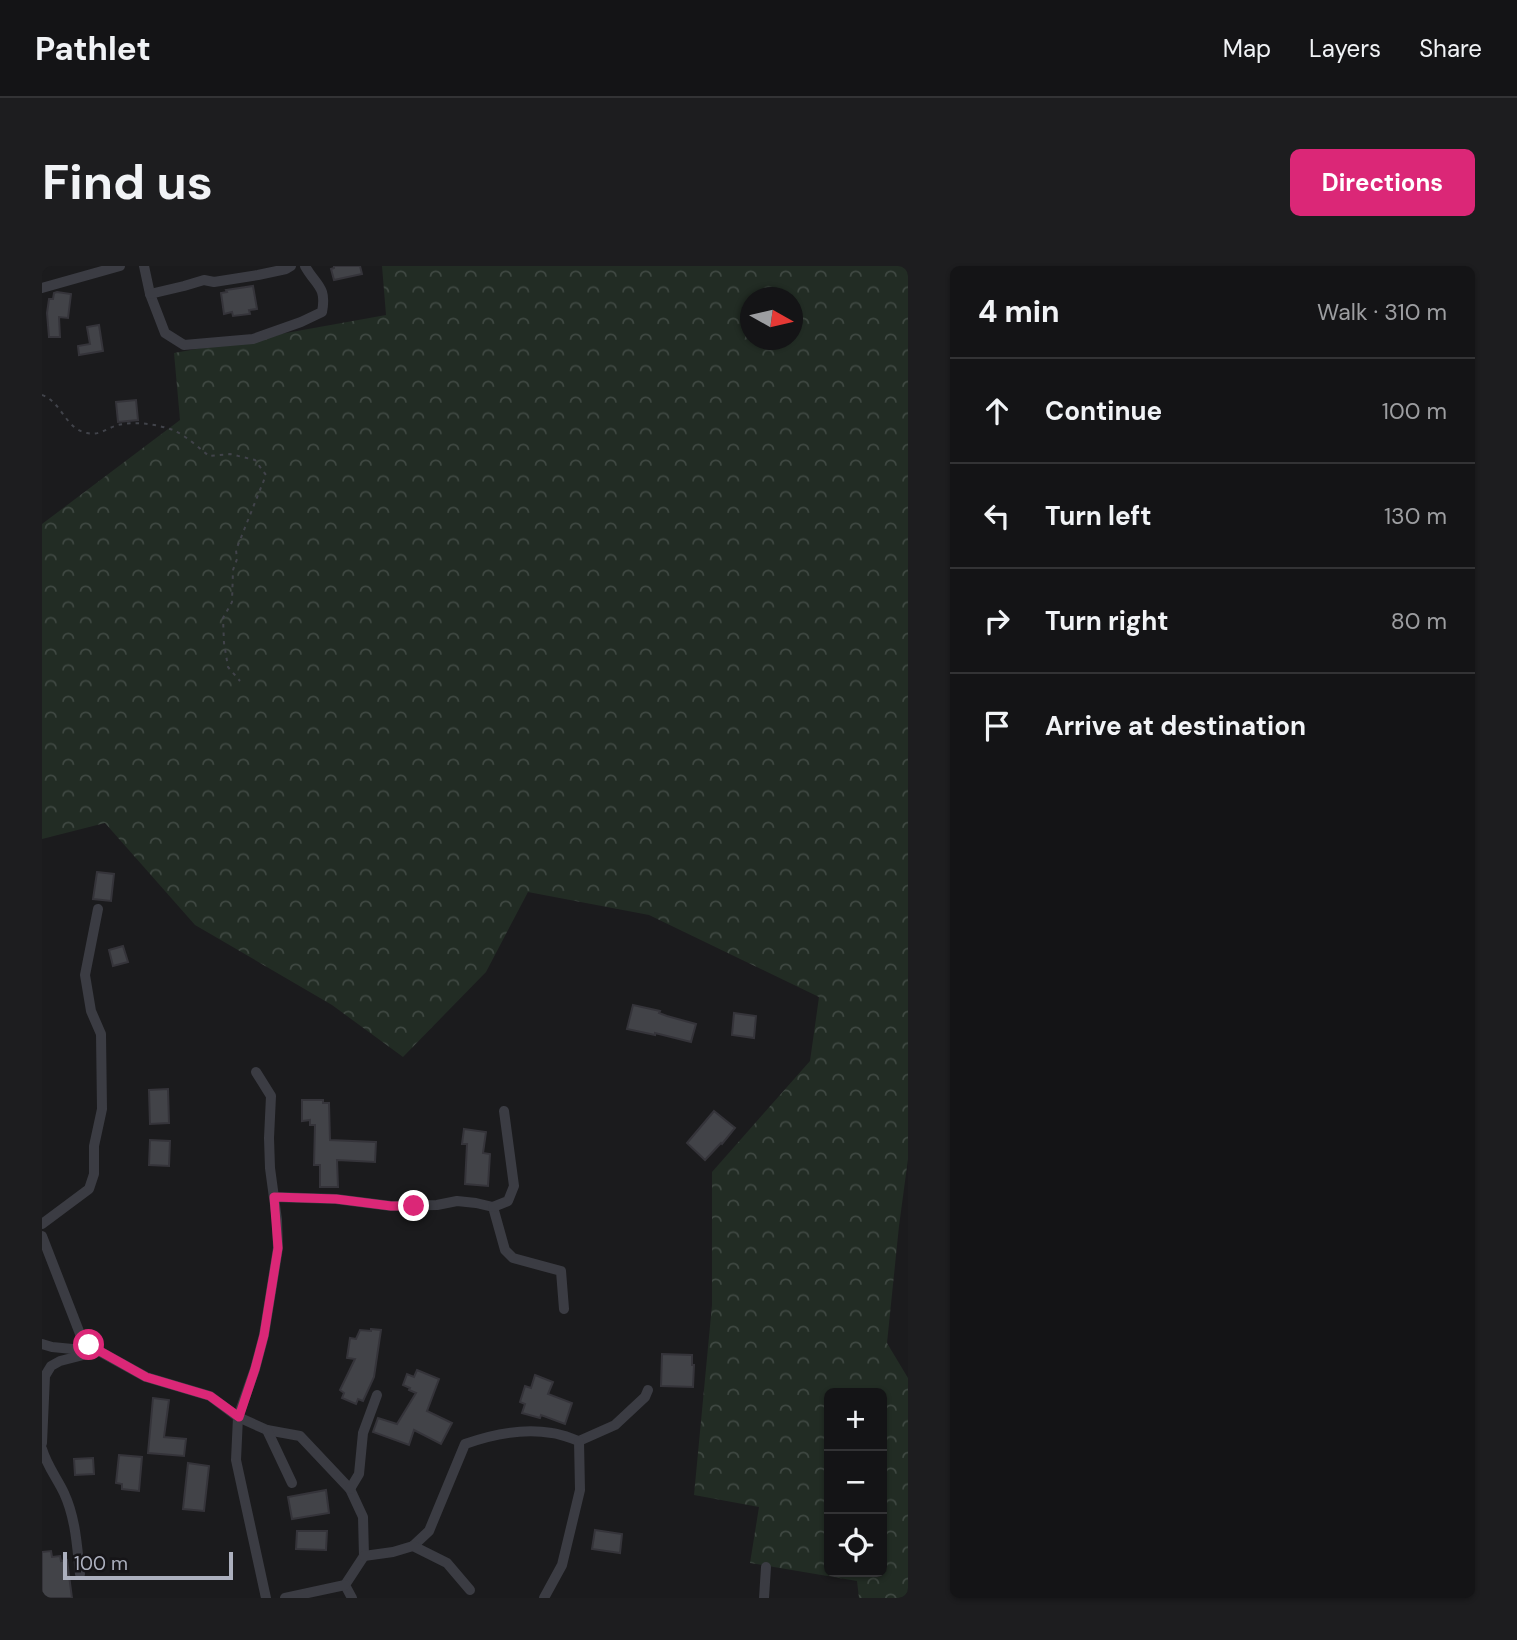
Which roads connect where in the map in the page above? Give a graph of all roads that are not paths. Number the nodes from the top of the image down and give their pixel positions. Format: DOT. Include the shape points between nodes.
graph roads {
  1 [pos="120,266"];
  2 [pos="144,266"];
  3 [pos="291,266"];
  4 [pos="305,266"];
  5 [pos="42,288"];
  6 [pos="150,294"];
  7 [pos="98,909"];
  8 [pos="256,1072"];
  9 [pos="503,1111"];
  10 [pos="274,1197"];
  11 [pos="493,1207"];
  12 [pos="42,1224"];
  13 [pos="42,1236"];
  14 [pos="564,1309"];
  15 [pos="42,1344"];
  16 [pos="99,1351"];
  17 [pos="648,1390"];
  18 [pos="377,1395"];
  19 [pos="239,1417"];
  20 [pos="267,1430"];
  21 [pos="579,1441"];
  22 [pos="42,1443"];
  23 [pos="42,1449"];
  24 [pos="44,1464"];
  25 [pos="292,1483"];
  26 [pos="350,1489"];
  27 [pos="413,1546"];
  28 [pos="364,1556"];
  29 [pos="766,1567"];
  30 [pos="80,1574"];
  31 [pos="345,1585"];
  32 [pos="470,1590"];
  33 [pos="265,1598"];
  34 [pos="285,1598"];
  35 [pos="352,1598"];
  36 [pos="544,1598"];
  37 [pos="764,1598"];
  1 -- 5 [label="street"];
  2 -- 6 [label="street"];
  3 -- 6 [label="street"];
  4 -- 6 [label="street" via="322,290 322,312 253,339 184,345 165,333"];
  7 -- 12 [label="street" via="85,975 100,1034 102,1109 93,1146 94,1174 89,1189"];
  8 -- 10 [label="street" via="271,1096 269,1148"];
  9 -- 11 [label="street" via="514,1186 508,1201"];
  10 -- 11 [label="street" via="391,1206 457,1201"];
  10 -- 19 [label="street" via="278,1248 266,1324"];
  11 -- 14 [label="street" via="505,1250 513,1258 562,1271"];
  13 -- 16 [label="street" via="82,1339"];
  15 -- 16 [label="street"];
  16 -- 19 [label="street" via="146,1377 210,1396"];
  16 -- 22 [label="street" via="51,1366 45,1376"];
  17 -- 21 [label="street" via="615,1425"];
  18 -- 26 [label="street" via="363,1433 359,1474"];
  19 -- 20 [label="street"];
  19 -- 33 [label="street" via="236,1460"];
  20 -- 25 [label="street"];
  20 -- 26 [label="street" via="300,1436"];
  21 -- 27 [label="street" via="553,1433 517,1431 465,1444 429,1531"];
  21 -- 36 [label="street" via="580,1490 562,1565"];
  23 -- 24 [label="street"];
  24 -- 30 [label="street" via="72,1513"];
  26 -- 28 [label="street" via="363,1517"];
  27 -- 28 [label="street"];
  27 -- 32 [label="street" via="447,1563"];
  28 -- 31 [label="street"];
  29 -- 37 [label="street"];
  31 -- 34 [label="street"];
  31 -- 35 [label="street"];
}
